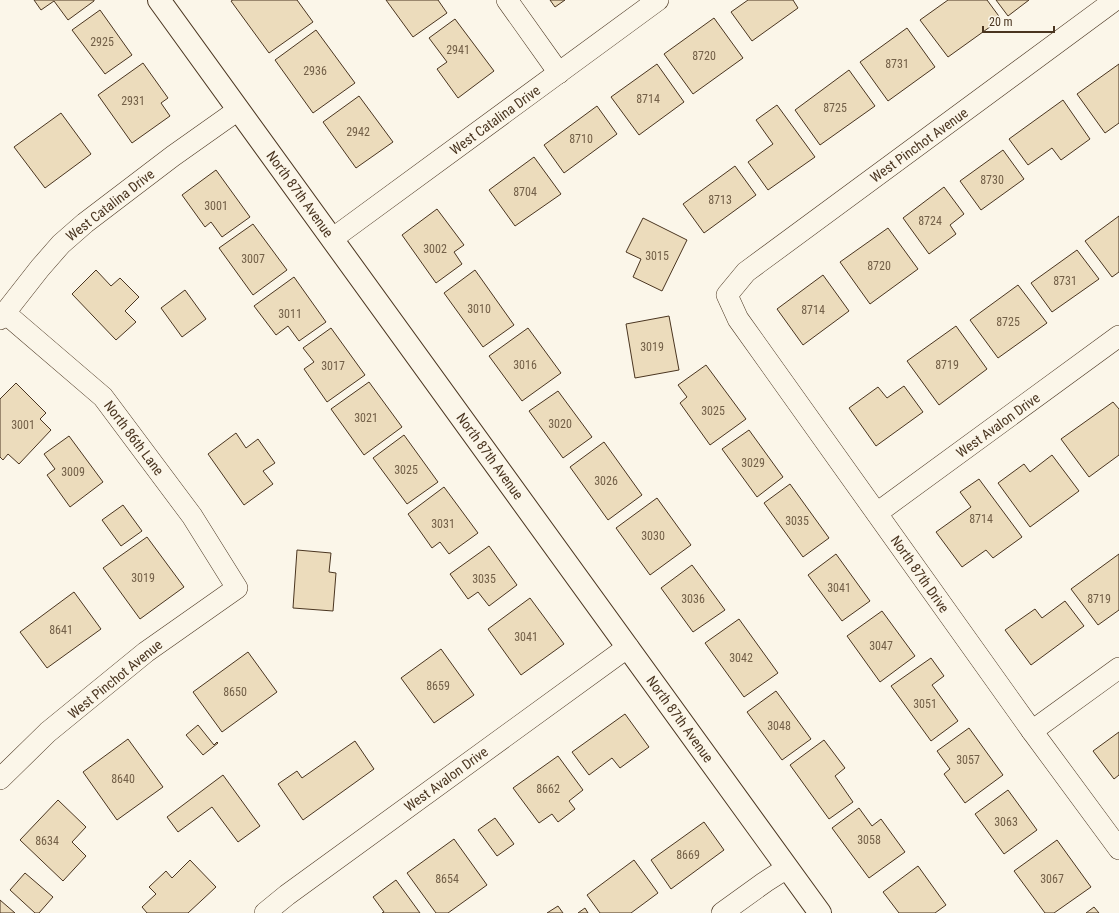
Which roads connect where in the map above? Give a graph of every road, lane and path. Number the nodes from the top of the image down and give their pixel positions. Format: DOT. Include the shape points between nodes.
graph roads {
  1 [pos="159,0"];
  2 [pos="506,0"];
  3 [pos="658,0"];
  4 [pos="1115,0"];
  5 [pos="559,73"];
  6 [pos="238,110"];
  7 [pos="332,239"];
  8 [pos="727,295"];
  9 [pos="2,316"];
  10 [pos="1119,336"];
  11 [pos="877,513"];
  12 [pos="237,588"];
  13 [pos="628,647"];
  14 [pos="1119,668"];
  15 [pos="1032,731"];
  16 [pos="0,779"];
  17 [pos="1119,849"];
  18 [pos="787,868"];
  19 [pos="265,913"];
  20 [pos="722,913"];
  21 [pos="820,913"];
  1 -- 6 [label="street, North 87th Avenue"];
  2 -- 5 [label="street"];
  3 -- 5 [label="street, West Catalina Drive"];
  4 -- 8 [label="street, West Pinchot Avenue" via="746,272"];
  5 -- 7 [label="street, West Catalina Drive"];
  6 -- 7 [label="street, North 87th Avenue"];
  6 -- 9 [label="street, West Catalina Drive" via="160,165 85,223 61,244"];
  7 -- 13 [label="street, North 87th Avenue"];
  8 -- 11 [label="street, North 87th Drive" via="738,319"];
  9 -- 12 [label="street, North 86th Lane" via="103,396 192,516"];
  10 -- 11 [label="street, West Avalon Drive"];
  11 -- 15 [label="street, North 87th Drive"];
  12 -- 16 [label="street, West Pinchot Avenue" via="146,652 48,732"];
  13 -- 18 [label="street, North 87th Avenue"];
  13 -- 19 [label="street, West Avalon Drive"];
  14 -- 15 [label="street"];
  15 -- 17 [label="street, North 87th Drive"];
  18 -- 20 [label="street"];
  18 -- 21 [label="street, North 87th Avenue"];
}
